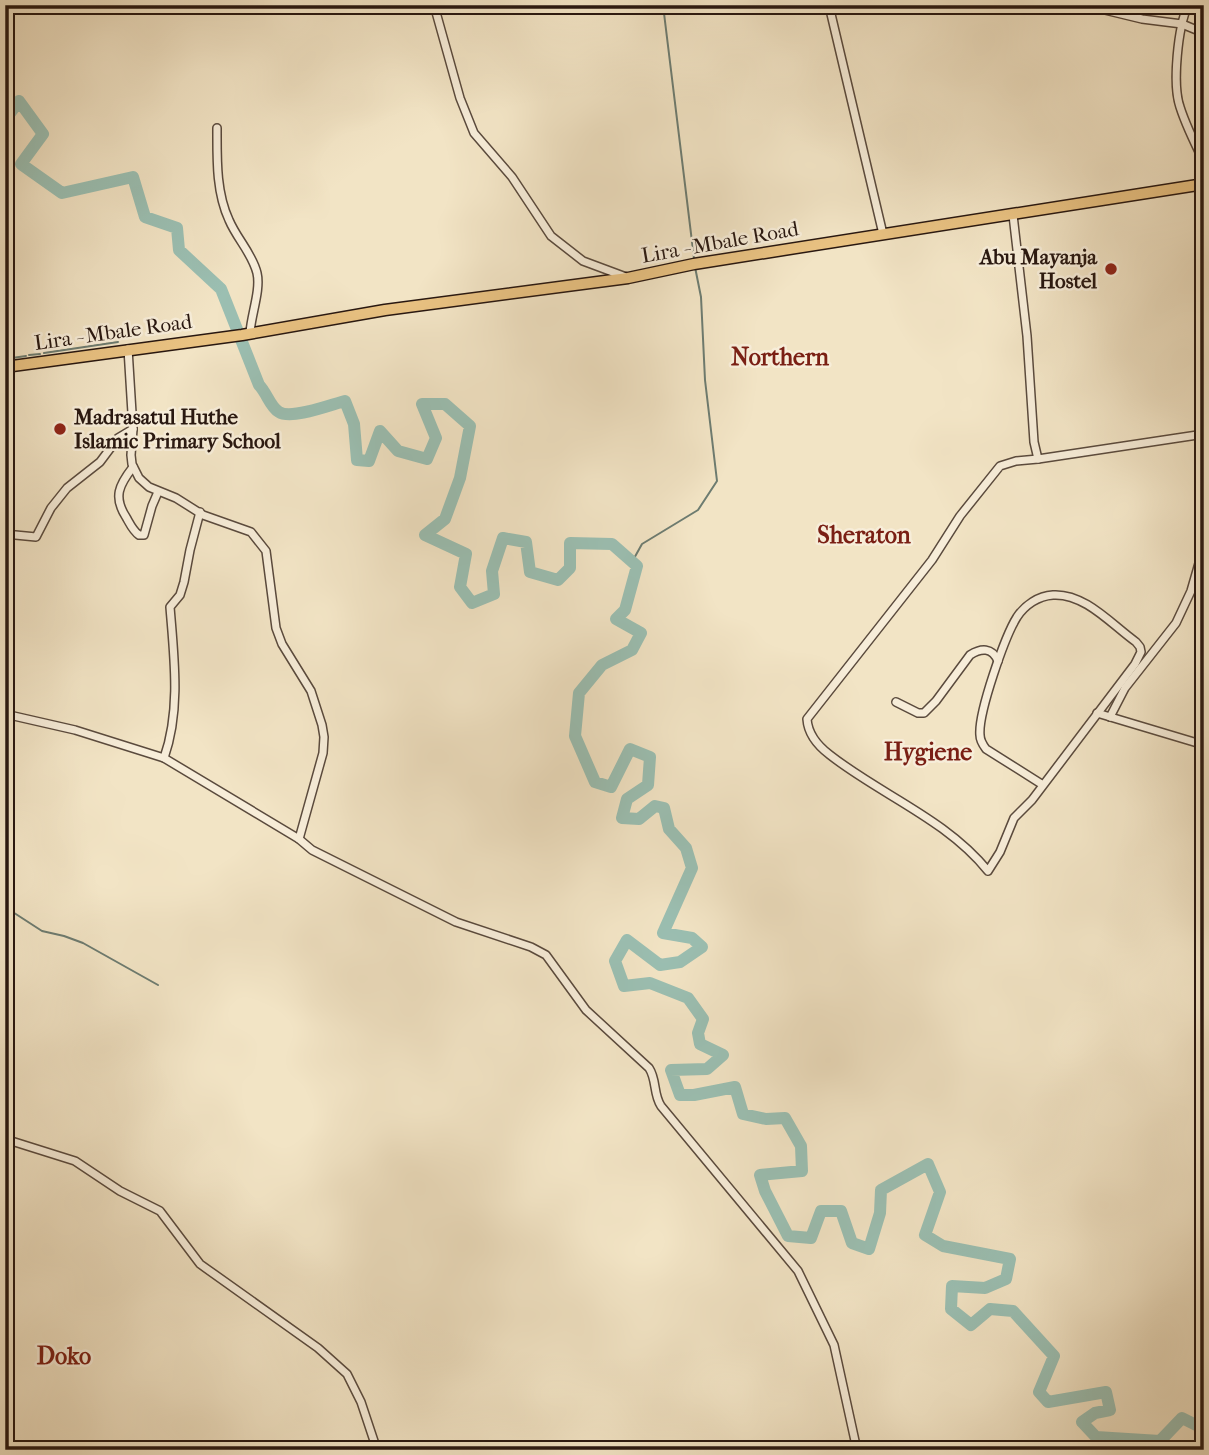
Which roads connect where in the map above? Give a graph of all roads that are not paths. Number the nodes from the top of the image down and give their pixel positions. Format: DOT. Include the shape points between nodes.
graph roads {
  1 [pos="435,5"];
  2 [pos="1084,5"];
  3 [pos="1188,5"];
  4 [pos="831,14"];
  5 [pos="1182,24"];
  6 [pos="1204,33"];
  7 [pos="217,128"];
  8 [pos="1204,162"];
  9 [pos="1204,184"];
  10 [pos="1013,215"];
  11 [pos="883,234"];
  12 [pos="628,278"];
  13 [pos="246,334"];
  14 [pos="128,349"];
  15 [pos="5,367"];
  16 [pos="133,429"];
  17 [pos="1204,434"];
  18 [pos="1038,459"];
  19 [pos="133,467"];
  20 [pos="159,492"];
  21 [pos="200,512"];
  22 [pos="5,534"];
  23 [pos="1204,546"];
  24 [pos="998,660"];
  25 [pos="896,702"];
  26 [pos="1097,713"];
  27 [pos="5,714"];
  28 [pos="1110,717"];
  29 [pos="1204,745"];
  30 [pos="164,758"];
  31 [pos="1043,785"];
  32 [pos="299,839"];
  33 [pos="5,1139"];
  34 [pos="377,1450"];
  35 [pos="858,1450"];
  1 -- 12 [label="street" via="474,133 512,177 551,236 583,261"];
  2 -- 5 [label="street"];
  3 -- 5 [label="street"];
  4 -- 11 [label="street"];
  5 -- 6 [label="street"];
  5 -- 8 [label="street" via="1177,97"];
  7 -- 13 [label="street" via="224,207 258,277"];
  9 -- 10 [label="main road, Lira - Mbale Road"];
  10 -- 11 [label="main road, Lira - Mbale Road"];
  10 -- 18 [label="street"];
  11 -- 12 [label="main road, Lira - Mbale Road"];
  12 -- 13 [label="main road, Lira - Mbale Road" via="385,310"];
  13 -- 14 [label="main road, Lira - Mbale Road"];
  14 -- 15 [label="main road, Lira - Mbale Road"];
  14 -- 16 [label="street"];
  16 -- 19 [label="street"];
  16 -- 22 [label="street" via="67,488 36,537"];
  17 -- 18 [label="street"];
  18 -- 31 [label="street" via="1000,466 807,719 811,735 829,754 940,828 988,871 1014,818"];
  19 -- 20 [label="street" via="144,483"];
  19 -- 20 [label="street" via="120,484 117,499 139,535 144,535"];
  20 -- 21 [label="street"];
  21 -- 30 [label="street" via="180,595 170,607 175,694 171,738"];
  21 -- 32 [label="street" via="251,532 264,546 276,628 316,701 324,744"];
  23 -- 28 [label="street" via="1194,584 1175,623 1125,688"];
  24 -- 25 [label="street" via="988,650 970,655 924,713"];
  24 -- 26 [label="street" via="1007,635 1034,601 1054,595 1079,599 1141,650"];
  24 -- 31 [label="street" via="980,726 981,743"];
  26 -- 28 [label="street"];
  26 -- 31 [label="street"];
  27 -- 30 [label="street"];
  28 -- 29 [label="street"];
  30 -- 32 [label="street"];
  32 -- 35 [label="street" via="306,847 391,891 456,922 539,950 552,961 586,1010 649,1068 661,1106 798,1270 834,1345"];
  33 -- 34 [label="street" via="75,1161 160,1211 200,1264 347,1374"];
}
